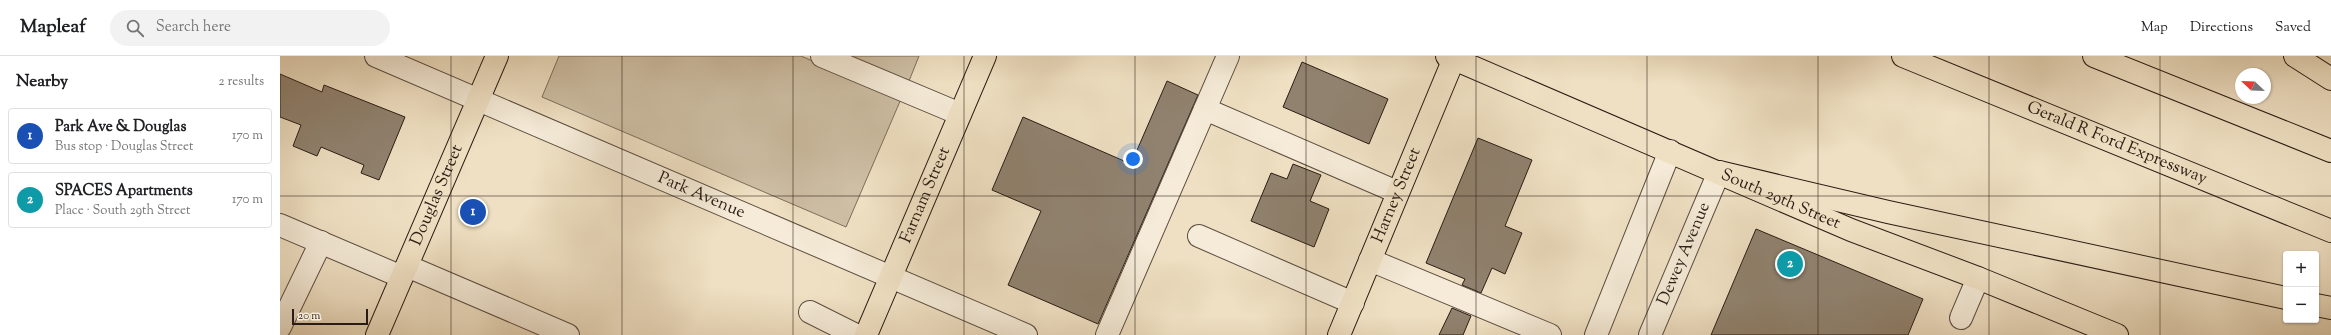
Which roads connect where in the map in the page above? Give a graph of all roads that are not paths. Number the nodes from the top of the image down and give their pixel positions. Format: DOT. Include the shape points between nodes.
graph roads {
  1 [pos="376,56"];
  2 [pos="497,56"];
  3 [pos="822,56"];
  4 [pos="985,56"];
  5 [pos="1228,56"];
  6 [pos="1903,56"];
  7 [pos="2094,56"];
  8 [pos="2296,56"];
  9 [pos="1452,57"];
  10 [pos="2331,79"];
  11 [pos="478,99"];
  12 [pos="1205,109"];
  13 [pos="960,114"];
  14 [pos="1670,151"];
  15 [pos="2331,152"];
  16 [pos="1719,172"];
  17 [pos="1397,192"];
  18 [pos="280,225"];
  19 [pos="2331,231"];
  20 [pos="1199,236"];
  21 [pos="321,242"];
  22 [pos="1370,260"];
  23 [pos="404,272"];
  24 [pos="892,276"];
  25 [pos="1978,278"];
  26 [pos="289,289"];
  27 [pos="2283,297"];
  28 [pos="1353,303"];
  29 [pos="2319,306"];
  30 [pos="2331,308"];
  31 [pos="810,312"];
  32 [pos="1961,318"];
  33 [pos="280,327"];
  34 [pos="379,334"];
  35 [pos="568,335"];
  36 [pos="856,335"];
  37 [pos="866,335"];
  38 [pos="1026,335"];
  39 [pos="1107,335"];
  40 [pos="1339,335"];
  41 [pos="1550,335"];
  42 [pos="1596,335"];
  43 [pos="1650,335"];
  44 [pos="2117,335"];
  1 -- 11 [label="street, Park Avenue"];
  2 -- 11 [label="main road, Douglas Street"];
  3 -- 13 [label="street"];
  4 -- 13 [label="main road, Farnam Street"];
  5 -- 12 [label="street"];
  6 -- 19 [label="main road, Gerald R Ford Expressway"];
  7 -- 15 [label="main road"];
  8 -- 10 [label="main road"];
  9 -- 14 [label="main road, South 29th Street"];
  9 -- 17 [label="main road, Harney Street"];
  11 -- 23 [label="main road, Douglas Street"];
  11 -- 24 [label="street, Park Avenue"];
  12 -- 17 [label="street"];
  12 -- 39 [label="street"];
  13 -- 24 [label="main road, Farnam Street"];
  14 -- 16 [label="main road, South 29th Street"];
  14 -- 42 [label="street"];
  16 -- 25 [label="main road, South 29th Street" via="1851,230"];
  16 -- 27 [label="main road" via="1888,212"];
  16 -- 43 [label="street, Dewey Avenue"];
  17 -- 22 [label="main road, Harney Street"];
  18 -- 21 [label="street"];
  20 -- 28 [label="street"];
  21 -- 23 [label="street"];
  21 -- 26 [label="street"];
  22 -- 28 [label="main road, Harney Street"];
  22 -- 41 [label="street"];
  23 -- 34 [label="main road, Douglas Street"];
  23 -- 35 [label="street"];
  24 -- 37 [label="main road, Farnam Street"];
  24 -- 38 [label="street, Park Avenue"];
  25 -- 32 [label="street"];
  25 -- 44 [label="main road, South 29th Street"];
  26 -- 33 [label="street"];
  28 -- 40 [label="main road, Harney Street"];
  29 -- 30 [label="main road"];
  31 -- 36 [label="street"];
}
